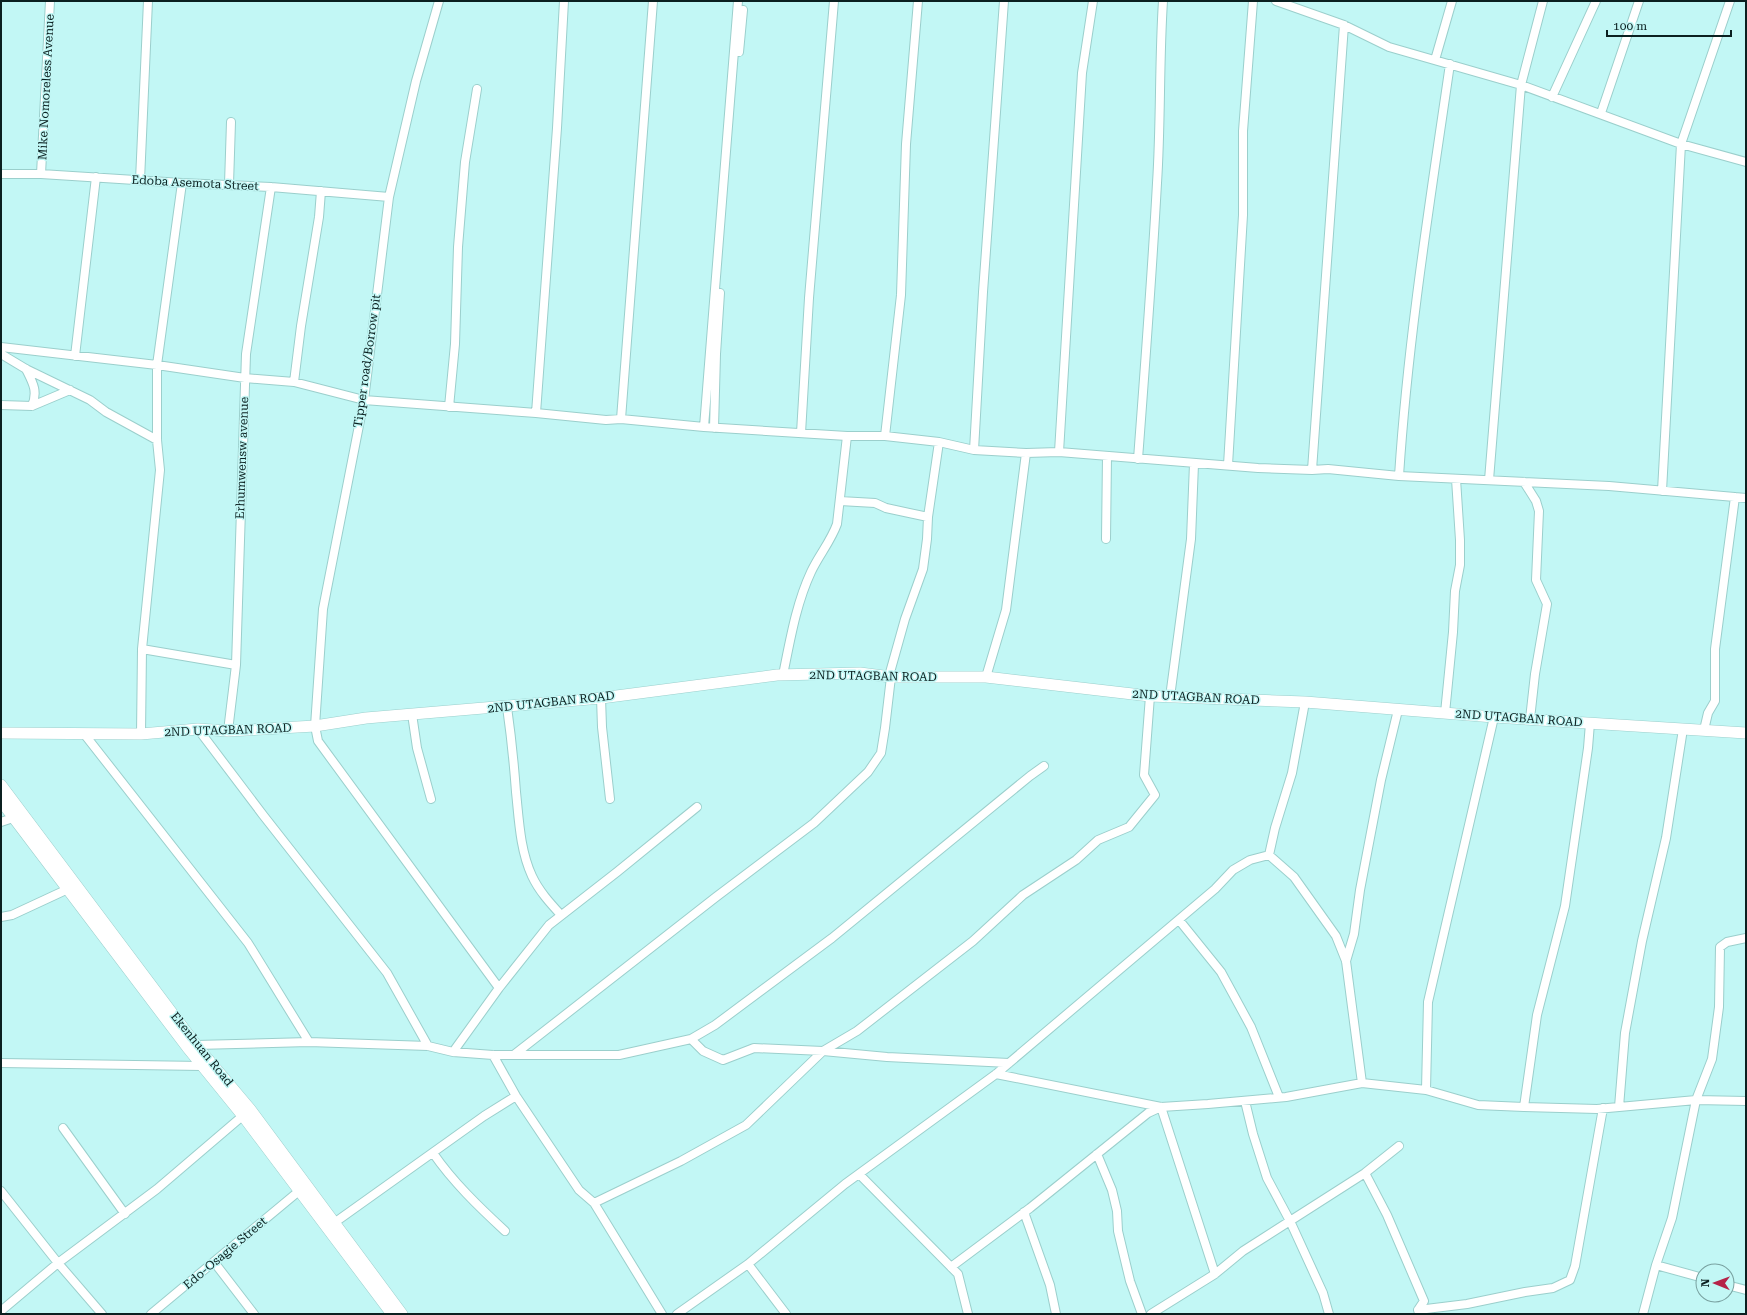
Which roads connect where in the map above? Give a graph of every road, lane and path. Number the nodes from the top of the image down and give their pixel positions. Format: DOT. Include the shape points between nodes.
graph roads {
  1 [pos="50,1"];
  2 [pos="148,1"];
  3 [pos="439,1"];
  4 [pos="564,1"];
  5 [pos="738,1"];
  6 [pos="834,1"];
  7 [pos="918,1"];
  8 [pos="1004,1"];
  9 [pos="1093,1"];
  10 [pos="1163,1"];
  11 [pos="1253,1"];
  12 [pos="1276,1"];
  13 [pos="1452,1"];
  14 [pos="1543,1"];
  15 [pos="1596,1"];
  16 [pos="1639,1"];
  17 [pos="1730,1"];
  18 [pos="652,2"];
  19 [pos="744,10"];
  20 [pos="1344,25"];
  21 [pos="1435,60"];
  22 [pos="1450,64"];
  23 [pos="1521,86"];
  24 [pos="477,89"];
  25 [pos="1552,97"];
  26 [pos="1601,114"];
  27 [pos="231,122"];
  28 [pos="1681,144"];
  29 [pos="1746,162"];
  30 [pos="1,174"];
  31 [pos="41,174"];
  32 [pos="96,177"];
  33 [pos="140,180"];
  34 [pos="182,183"];
  35 [pos="229,184"];
  36 [pos="271,187"];
  37 [pos="321,191"];
  38 [pos="388,197"];
  39 [pos="1,348"];
  40 [pos="1,354"];
  41 [pos="75,356"];
  42 [pos="157,365"];
  43 [pos="26,369"];
  44 [pos="245,378"];
  45 [pos="294,382"];
  46 [pos="70,390"];
  47 [pos="364,400"];
  48 [pos="1,406"];
  49 [pos="32,406"];
  50 [pos="449,407"];
  51 [pos="536,413"];
  52 [pos="621,419"];
  53 [pos="704,427"];
  54 [pos="714,428"];
  55 [pos="802,433"];
  56 [pos="847,436"];
  57 [pos="885,436"];
  58 [pos="157,440"];
  59 [pos="939,442"];
  60 [pos="974,450"];
  61 [pos="1059,452"];
  62 [pos="1026,453"];
  63 [pos="1108,456"];
  64 [pos="1138,459"];
  65 [pos="1194,464"];
  66 [pos="1228,466"];
  67 [pos="1312,470"];
  68 [pos="1399,476"];
  69 [pos="1456,479"];
  70 [pos="1489,480"];
  71 [pos="1524,482"];
  72 [pos="1662,491"];
  73 [pos="1735,497"];
  74 [pos="1746,498"];
  75 [pos="840,501"];
  76 [pos="928,517"];
  77 [pos="1106,539"];
  78 [pos="142,649"];
  79 [pos="236,665"];
  80 [pos="783,675"];
  81 [pos="890,676"];
  82 [pos="986,677"];
  83 [pos="1150,696"];
  84 [pos="1170,697"];
  85 [pos="601,698"];
  86 [pos="1305,702"];
  87 [pos="507,707"];
  88 [pos="1398,710"];
  89 [pos="1446,713"];
  90 [pos="412,714"];
  91 [pos="1494,717"];
  92 [pos="1530,720"];
  93 [pos="1590,723"];
  94 [pos="315,726"];
  95 [pos="198,729"];
  96 [pos="1683,729"];
  97 [pos="1704,730"];
  98 [pos="228,732"];
  99 [pos="1,733"];
  100 [pos="1746,733"];
  101 [pos="141,734"];
  102 [pos="85,735"];
  103 [pos="1044,766"];
  104 [pos="1,785"];
  105 [pos="431,798"];
  106 [pos="610,799"];
  107 [pos="1,801"];
  108 [pos="697,807"];
  109 [pos="13,818"];
  110 [pos="1,822"];
  111 [pos="1269,855"];
  112 [pos="68,889"];
  113 [pos="561,915"];
  114 [pos="1,918"];
  115 [pos="1179,920"];
  116 [pos="1746,938"];
  117 [pos="1346,961"];
  118 [pos="499,988"];
  119 [pos="691,1039"];
  120 [pos="309,1042"];
  121 [pos="196,1044"];
  122 [pos="428,1046"];
  123 [pos="823,1051"];
  124 [pos="453,1052"];
  125 [pos="515,1054"];
  126 [pos="493,1055"];
  127 [pos="1,1063"];
  128 [pos="1009,1063"];
  129 [pos="202,1066"];
  130 [pos="996,1074"];
  131 [pos="1362,1083"];
  132 [pos="1426,1090"];
  133 [pos="516,1096"];
  134 [pos="1279,1097"];
  135 [pos="1696,1100"];
  136 [pos="1245,1101"];
  137 [pos="1746,1101"];
  138 [pos="1161,1107"];
  139 [pos="1524,1107"];
  140 [pos="1619,1107"];
  141 [pos="1603,1108"];
  142 [pos="246,1112"];
  143 [pos="63,1128"];
  144 [pos="1399,1146"];
  145 [pos="433,1152"];
  146 [pos="1097,1154"];
  147 [pos="1365,1173"];
  148 [pos="859,1174"];
  149 [pos="299,1191"];
  150 [pos="1,1192"];
  151 [pos="594,1203"];
  152 [pos="1024,1212"];
  153 [pos="125,1214"];
  154 [pos="1290,1220"];
  155 [pos="334,1223"];
  156 [pos="505,1231"];
  157 [pos="214,1262"];
  158 [pos="58,1263"];
  159 [pos="748,1264"];
  160 [pos="1656,1265"];
  161 [pos="951,1267"];
  162 [pos="1215,1274"];
  163 [pos="1695,1276"];
  164 [pos="1735,1287"];
  165 [pos="1746,1290"];
  166 [pos="1,1311"];
  167 [pos="1419,1312"];
  168 [pos="102,1314"];
  169 [pos="151,1314"];
  170 [pos="254,1314"];
  171 [pos="392,1314"];
  172 [pos="402,1314"];
  173 [pos="662,1314"];
  174 [pos="677,1314"];
  175 [pos="786,1314"];
  176 [pos="968,1314"];
  177 [pos="1056,1314"];
  178 [pos="1142,1314"];
  179 [pos="1151,1314"];
  180 [pos="1329,1314"];
  181 [pos="1643,1314"];
  1 -- 31 [label="street, Mike Nomoreless Avenue"];
  2 -- 33 [label="street"];
  3 -- 38 [label="street, Tipper road/Borrow pit" via="416,81"];
  4 -- 51 [label="street" via="557,136"];
  5 -- 53 [label="street"];
  6 -- 55 [label="street" via="809,298"];
  7 -- 57 [label="street" via="906,144 901,295"];
  8 -- 60 [label="street"];
  9 -- 61 [label="street" via="1082,73"];
  10 -- 64 [label="street" via="1157,183"];
  11 -- 66 [label="street" via="1243,131 1243,216"];
  12 -- 20 [label="street"];
  13 -- 21 [label="street"];
  14 -- 23 [label="street"];
  15 -- 25 [label="street"];
  16 -- 26 [label="street"];
  17 -- 28 [label="street"];
  18 -- 52 [label="street"];
  19 -- 54 [label="street" via="732,104 716,354"];
  20 -- 21 [label="street" via="1389,47"];
  20 -- 67 [label="street"];
  21 -- 22 [label="street"];
  22 -- 23 [label="street"];
  22 -- 68 [label="street" via="1412,334"];
  23 -- 25 [label="street"];
  23 -- 70 [label="street"];
  24 -- 50 [label="street" via="465,162"];
  25 -- 26 [label="street"];
  26 -- 28 [label="street"];
  27 -- 35 [label="street"];
  28 -- 29 [label="street"];
  28 -- 72 [label="street"];
  30 -- 31 [label="street, Edoba Asemota Street"];
  31 -- 32 [label="street, Edoba Asemota Street"];
  32 -- 33 [label="street, Edoba Asemota Street"];
  32 -- 41 [label="street"];
  33 -- 34 [label="street, Edoba Asemota Street"];
  34 -- 35 [label="street, Edoba Asemota Street"];
  34 -- 42 [label="street"];
  35 -- 36 [label="street, Edoba Asemota Street"];
  36 -- 37 [label="street, Edoba Asemota Street"];
  36 -- 44 [label="street, Erhumwensw avenue" via="251,313"];
  37 -- 38 [label="street, Edoba Asemota Street"];
  37 -- 45 [label="street"];
  38 -- 47 [label="street, Tipper road/Borrow pit"];
  39 -- 41 [label="street"];
  40 -- 43 [label="street"];
  41 -- 42 [label="street"];
  42 -- 44 [label="street"];
  42 -- 58 [label="street"];
  43 -- 46 [label="street"];
  43 -- 49 [label="street" via="36,397"];
  44 -- 45 [label="street"];
  44 -- 79 [label="street, Erhumwensw avenue"];
  45 -- 47 [label="street"];
  46 -- 49 [label="street"];
  46 -- 58 [label="street"];
  47 -- 50 [label="street"];
  47 -- 94 [label="street, Tipper road/Borrow pit" via="324,609"];
  48 -- 49 [label="street"];
  50 -- 51 [label="street"];
  51 -- 52 [label="street" via="606,420"];
  52 -- 53 [label="street"];
  53 -- 54 [label="street"];
  54 -- 55 [label="street"];
  55 -- 56 [label="street"];
  56 -- 57 [label="street"];
  56 -- 75 [label="street"];
  57 -- 59 [label="street"];
  58 -- 78 [label="street" via="160,470"];
  59 -- 60 [label="street"];
  59 -- 76 [label="street"];
  60 -- 62 [label="street"];
  61 -- 62 [label="street"];
  61 -- 63 [label="street"];
  62 -- 82 [label="street" via="1006,610"];
  63 -- 64 [label="street"];
  63 -- 77 [label="street"];
  64 -- 65 [label="street"];
  65 -- 66 [label="street"];
  65 -- 84 [label="street" via="1191,539"];
  66 -- 67 [label="street"];
  67 -- 68 [label="street" via="1328,469"];
  68 -- 69 [label="street"];
  69 -- 70 [label="street"];
  69 -- 89 [label="street" via="1460,565 1455,591"];
  70 -- 71 [label="street"];
  71 -- 72 [label="street"];
  71 -- 92 [label="street" via="1540,511 1536,580 1547,604"];
  72 -- 73 [label="street"];
  73 -- 74 [label="street"];
  73 -- 97 [label="street" via="1716,649 1715,701 1708,713"];
  75 -- 76 [label="street" via="875,503 886,508"];
  75 -- 80 [label="street" via="833,536 811,572 798,607"];
  76 -- 81 [label="street" via="923,569 905,619"];
  78 -- 79 [label="street"];
  78 -- 101 [label="street"];
  79 -- 98 [label="street, Erhumwensw avenue"];
  80 -- 81 [label="street, 2ND UTAGBAN ROAD" via="860,673"];
  80 -- 85 [label="street, 2ND UTAGBAN ROAD"];
  81 -- 82 [label="street, 2ND UTAGBAN ROAD"];
  81 -- 125 [label="street" via="881,753 868,772 814,823"];
  82 -- 83 [label="street, 2ND UTAGBAN ROAD"];
  83 -- 84 [label="street, 2ND UTAGBAN ROAD"];
  83 -- 123 [label="street" via="1144,775 1155,795 1129,827 1098,840 1076,860 1023,895 973,941 857,1031"];
  84 -- 86 [label="street, 2ND UTAGBAN ROAD"];
  85 -- 87 [label="street, 2ND UTAGBAN ROAD"];
  85 -- 106 [label="street" via="602,734"];
  86 -- 88 [label="street, 2ND UTAGBAN ROAD"];
  86 -- 111 [label="street" via="1292,773"];
  87 -- 90 [label="street, 2ND UTAGBAN ROAD"];
  87 -- 113 [label="street" via="525,856 532,876"];
  88 -- 89 [label="street, 2ND UTAGBAN ROAD"];
  88 -- 117 [label="street" via="1381,780 1354,934"];
  89 -- 91 [label="street, 2ND UTAGBAN ROAD"];
  90 -- 94 [label="street, 2ND UTAGBAN ROAD"];
  90 -- 105 [label="street" via="417,748"];
  91 -- 92 [label="street, 2ND UTAGBAN ROAD"];
  91 -- 132 [label="street" via="1428,1002"];
  92 -- 93 [label="street, 2ND UTAGBAN ROAD"];
  93 -- 96 [label="street, 2ND UTAGBAN ROAD"];
  93 -- 139 [label="street" via="1564,906 1537,1015"];
  94 -- 98 [label="street, 2ND UTAGBAN ROAD"];
  94 -- 118 [label="street" via="318,741"];
  95 -- 98 [label="street, 2ND UTAGBAN ROAD"];
  95 -- 101 [label="street, 2ND UTAGBAN ROAD"];
  95 -- 122 [label="street" via="387,972"];
  96 -- 97 [label="street, 2ND UTAGBAN ROAD"];
  96 -- 140 [label="street" via="1666,838 1642,941 1625,1033"];
  97 -- 100 [label="street, 2ND UTAGBAN ROAD"];
  99 -- 102 [label="street, 2ND UTAGBAN ROAD"];
  101 -- 102 [label="street, 2ND UTAGBAN ROAD"];
  102 -- 120 [label="street" via="248,943"];
  103 -- 119 [label="street" via="832,938 715,1025"];
  104 -- 121 [label="street, Ekenhuan Road"];
  107 -- 109 [label="street, Ekenhuan Road"];
  108 -- 113 [label="street"];
  109 -- 110 [label="street"];
  109 -- 112 [label="street, Ekenhuan Road"];
  111 -- 115 [label="street" via="1250,860 1233,870 1215,890"];
  111 -- 117 [label="street" via="1294,877 1336,936"];
  112 -- 114 [label="street"];
  112 -- 129 [label="street, Ekenhuan Road"];
  113 -- 118 [label="street" via="549,924"];
  115 -- 128 [label="street"];
  115 -- 134 [label="street" via="1221,972 1251,1027"];
  116 -- 135 [label="street" via="1727,942 1720,947 1719,1006 1712,1059"];
  117 -- 131 [label="street"];
  118 -- 124 [label="street"];
  119 -- 123 [label="street" via="703,1052 723,1060 754,1048"];
  119 -- 125 [label="street" via="619,1056"];
  120 -- 121 [label="street"];
  120 -- 122 [label="street"];
  121 -- 142 [label="street, Ekenhuan Road"];
  122 -- 124 [label="street"];
  123 -- 128 [label="street"];
  123 -- 151 [label="street" via="746,1125 681,1161"];
  124 -- 126 [label="street"];
  125 -- 126 [label="street"];
  126 -- 133 [label="street"];
  127 -- 129 [label="street"];
  128 -- 130 [label="street"];
  129 -- 142 [label="street, Ekenhuan Road"];
  130 -- 138 [label="street"];
  130 -- 148 [label="street"];
  131 -- 132 [label="street"];
  131 -- 134 [label="street"];
  132 -- 139 [label="street" via="1478,1104"];
  133 -- 145 [label="street"];
  133 -- 151 [label="street" via="579,1190"];
  134 -- 136 [label="street"];
  135 -- 137 [label="street"];
  135 -- 140 [label="street"];
  135 -- 160 [label="street" via="1672,1218"];
  136 -- 138 [label="street"];
  136 -- 154 [label="street" via="1267,1178"];
  138 -- 146 [label="street" via="1148,1113"];
  138 -- 162 [label="street"];
  139 -- 141 [label="street"];
  140 -- 141 [label="street"];
  141 -- 167 [label="street" via="1575,1266 1570,1280 1553,1288"];
  142 -- 149 [label="street, Ekenhuan Road"];
  142 -- 153 [label="street"];
  142 -- 155 [label="street, Ekenhuan Road"];
  143 -- 153 [label="street"];
  144 -- 147 [label="street"];
  145 -- 155 [label="street"];
  145 -- 156 [label="street" via="445,1171 479,1208"];
  146 -- 152 [label="street"];
  146 -- 178 [label="street" via="1112,1190 1130,1282"];
  147 -- 154 [label="street"];
  147 -- 167 [label="street" via="1387,1215 1424,1302"];
  148 -- 159 [label="street"];
  148 -- 161 [label="street"];
  149 -- 157 [label="street, Edo-Osagie Street"];
  149 -- 171 [label="street, Ekenhuan Road"];
  150 -- 158 [label="street"];
  151 -- 173 [label="street"];
  152 -- 161 [label="street"];
  152 -- 177 [label="street" via="1050,1285"];
  153 -- 158 [label="street"];
  154 -- 162 [label="street" via="1243,1251"];
  154 -- 180 [label="street" via="1323,1293"];
  155 -- 172 [label="street, Ekenhuan Road"];
  157 -- 169 [label="street, Edo-Osagie Street"];
  157 -- 170 [label="street"];
  158 -- 166 [label="street"];
  158 -- 168 [label="street"];
  159 -- 174 [label="street"];
  159 -- 175 [label="street"];
  160 -- 163 [label="street"];
  160 -- 181 [label="street"];
  161 -- 176 [label="street" via="958,1274"];
  162 -- 179 [label="street"];
  164 -- 165 [label="street"];
}
